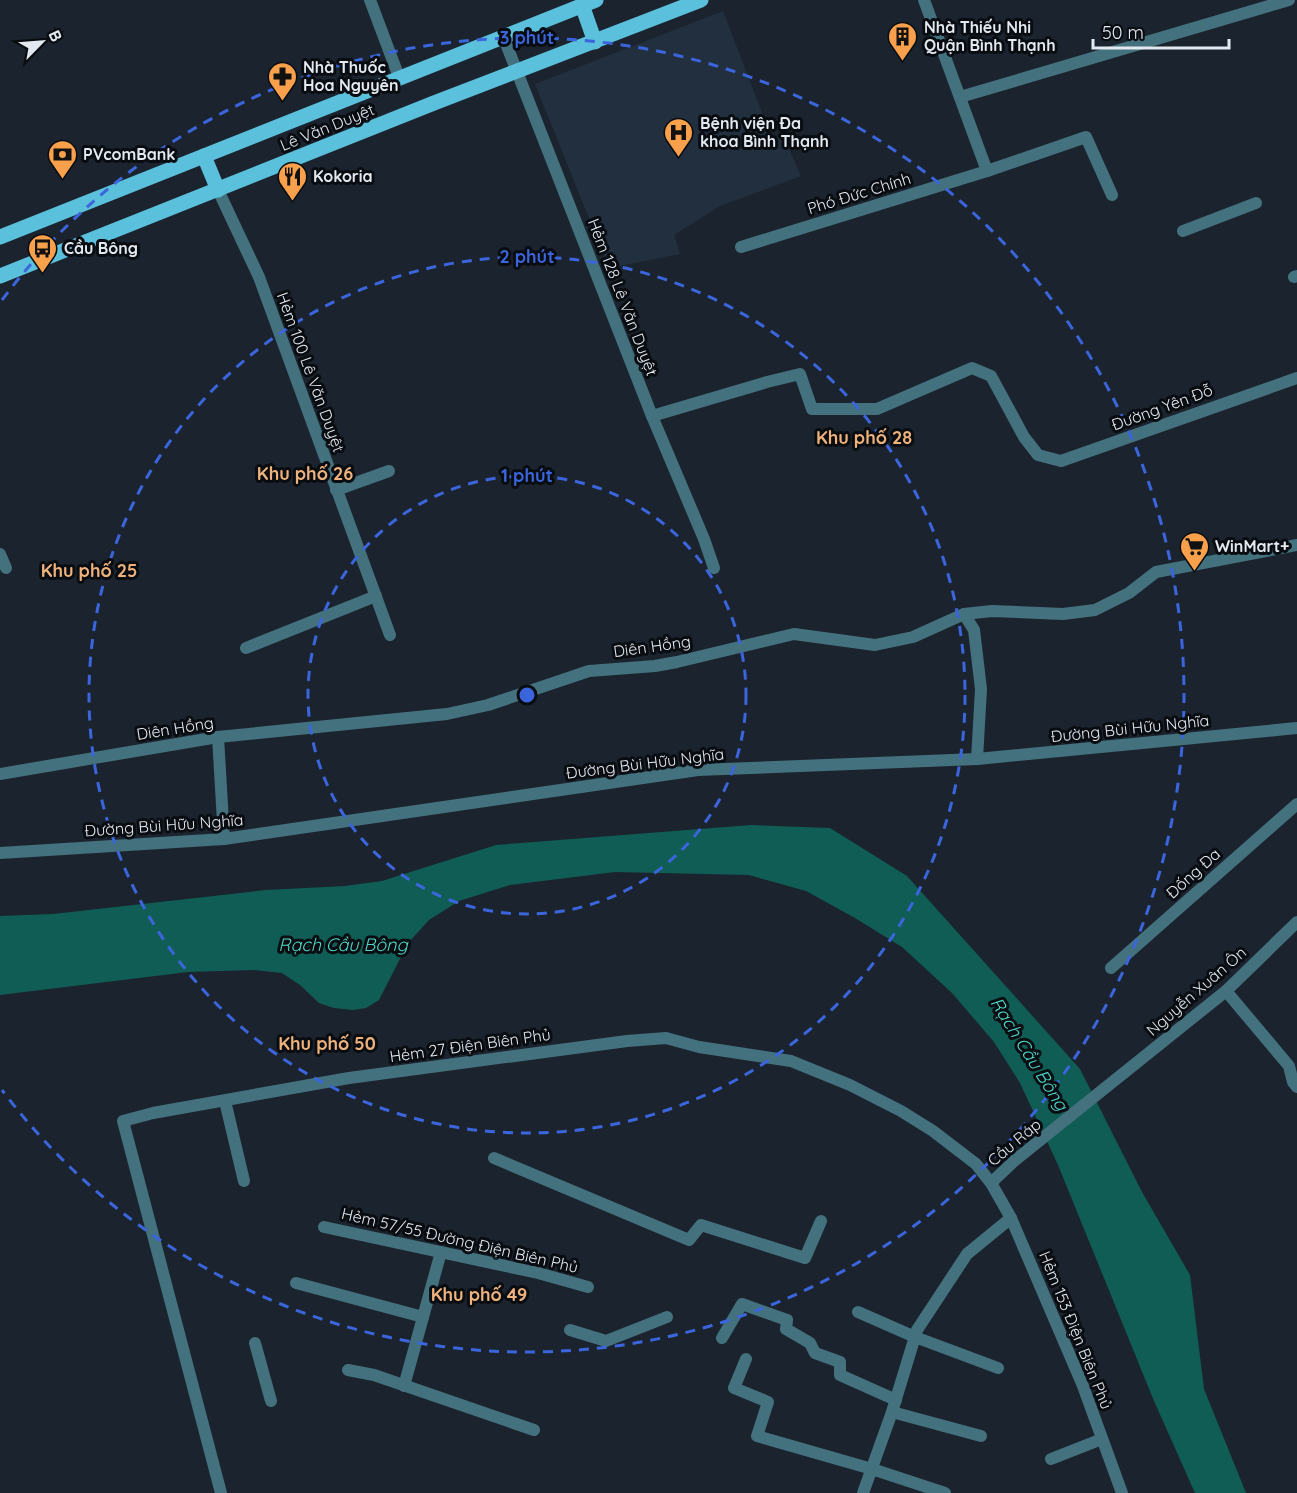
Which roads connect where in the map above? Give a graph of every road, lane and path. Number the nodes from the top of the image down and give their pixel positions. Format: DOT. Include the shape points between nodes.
graph roads {
  1 [pos="370,0"];
  2 [pos="701,0"];
  3 [pos="924,0"];
  4 [pos="1288,0"];
  5 [pos="589,2"];
  6 [pos="503,36"];
  7 [pos="595,42"];
  8 [pos="516,72"];
  9 [pos="399,77"];
  10 [pos="960,97"];
  11 [pos="204,156"];
  12 [pos="987,171"];
  13 [pos="218,190"];
  14 [pos="1112,195"];
  15 [pos="1256,203"];
  16 [pos="1183,231"];
  17 [pos="0,237"];
  18 [pos="741,247"];
  19 [pos="0,276"];
  20 [pos="1297,378"];
  21 [pos="652,416"];
  22 [pos="389,471"];
  23 [pos="336,490"];
  24 [pos="1297,545"];
  25 [pos="0,554"];
  26 [pos="6,568"];
  27 [pos="714,568"];
  28 [pos="376,596"];
  29 [pos="964,614"];
  30 [pos="390,635"];
  31 [pos="246,648"];
  32 [pos="1297,728"];
  33 [pos="218,737"];
  34 [pos="977,759"];
  35 [pos="0,774"];
  36 [pos="1297,804"];
  37 [pos="224,839"];
  38 [pos="0,853"];
  39 [pos="1297,922"];
  40 [pos="1111,968"];
  41 [pos="1226,991"];
  42 [pos="1114,1081"];
  43 [pos="1297,1087"];
  44 [pos="225,1101"];
  45 [pos="494,1158"];
  46 [pos="244,1181"];
  47 [pos="991,1183"];
  48 [pos="1011,1218"];
  49 [pos="821,1221"];
  50 [pos="324,1227"];
  51 [pos="441,1252"];
  52 [pos="296,1283"];
  53 [pos="588,1287"];
  54 [pos="858,1312"];
  55 [pos="423,1317"];
  56 [pos="667,1317"];
  57 [pos="570,1330"];
  58 [pos="915,1337"];
  59 [pos="722,1338"];
  60 [pos="255,1343"];
  61 [pos="746,1359"];
  62 [pos="998,1368"];
  63 [pos="348,1370"];
  64 [pos="404,1386"];
  65 [pos="271,1401"];
  66 [pos="894,1406"];
  67 [pos="534,1430"];
  68 [pos="981,1436"];
  69 [pos="1102,1439"];
  70 [pos="1051,1459"];
  71 [pos="872,1469"];
  72 [pos="221,1493"];
  73 [pos="863,1493"];
  74 [pos="945,1493"];
  75 [pos="1122,1493"];
  1 -- 9 [label="street"];
  2 -- 7 [label="main road, Lê Văn Duyệt"];
  3 -- 10 [label="street"];
  4 -- 10 [label="street"];
  5 -- 6 [label="main road, Lê Văn Duyệt"];
  5 -- 7 [label="main road"];
  6 -- 8 [label="street, Hẻm 128 Lê Văn Duyệt"];
  6 -- 9 [label="main road, Lê Văn Duyệt"];
  7 -- 8 [label="main road, Lê Văn Duyệt"];
  8 -- 13 [label="main road, Lê Văn Duyệt"];
  8 -- 21 [label="street, Hẻm 128 Lê Văn Duyệt"];
  9 -- 11 [label="main road, Lê Văn Duyệt"];
  10 -- 12 [label="street"];
  11 -- 13 [label="main road"];
  11 -- 17 [label="main road, Lê Văn Duyệt"];
  12 -- 14 [label="street, Phó Đức Chính" via="1086,137"];
  12 -- 18 [label="street, Phó Đức Chính"];
  13 -- 19 [label="main road, Lê Văn Duyệt"];
  13 -- 23 [label="street, Hẻm 100 Lê Văn Duyệt" via="259,277"];
  15 -- 16 [label="street"];
  20 -- 21 [label="street, Đường Yên Đỗ" via="1061,461 1038,455 1024,437 992,376 972,368 877,409 812,409 800,374"];
  21 -- 27 [label="street, Hẻm 128 Lê Văn Duyệt"];
  22 -- 23 [label="street"];
  23 -- 28 [label="street, Hẻm 100 Lê Văn Duyệt"];
  24 -- 29 [label="street, Diên Hồng" via="1156,572 1129,593 1095,610 1063,614 992,610"];
  25 -- 26 [label="street"];
  28 -- 30 [label="street, Hẻm 100 Lê Văn Duyệt"];
  28 -- 31 [label="street"];
  29 -- 33 [label="street, Diên Hồng" via="913,636 875,645 794,634 655,666 589,671 488,705 447,714"];
  29 -- 34 [label="street" via="974,630 981,689"];
  32 -- 34 [label="street, Đường Bùi Hữu Nghĩa"];
  33 -- 35 [label="street, Diên Hồng"];
  33 -- 37 [label="street"];
  34 -- 37 [label="street, Đường Bùi Hữu Nghĩa" via="698,770"];
  36 -- 40 [label="street, Đống Đa"];
  37 -- 38 [label="street, Đường Bùi Hữu Nghĩa"];
  39 -- 41 [label="street, Nguyễn Xuân Ôn"];
  41 -- 42 [label="street, Nguyễn Xuân Ôn"];
  41 -- 43 [label="street" via="1289,1066"];
  42 -- 47 [label="street, Cầu Ráp"];
  44 -- 46 [label="street"];
  44 -- 47 [label="street, Hẻm 27 Điện Biên Phủ" via="350,1078 666,1038 791,1062 850,1085 933,1131 976,1164"];
  44 -- 72 [label="street, Hẻm 27 Điện Biên Phủ" via="123,1121"];
  45 -- 49 [label="street" via="689,1240 701,1225 805,1258"];
  47 -- 48 [label="street, Hẻm 153 Điện Biên Phủ"];
  48 -- 58 [label="street" via="967,1254"];
  48 -- 69 [label="street, Hẻm 153 Điện Biên Phủ"];
  50 -- 51 [label="street, Hẻm 57/55 Đường Điện Biên Phủ"];
  51 -- 53 [label="street, Hẻm 57/55 Đường Điện Biên Phủ"];
  51 -- 55 [label="street"];
  52 -- 55 [label="street"];
  54 -- 58 [label="street"];
  55 -- 64 [label="street"];
  56 -- 57 [label="street" via="606,1341"];
  58 -- 62 [label="street"];
  58 -- 66 [label="street"];
  59 -- 66 [label="street" via="742,1304 787,1320 786,1329 810,1343 815,1353 840,1362 840,1375"];
  60 -- 65 [label="street"];
  61 -- 71 [label="street" via="734,1388 768,1402 757,1436"];
  63 -- 64 [label="street"];
  64 -- 67 [label="street"];
  66 -- 68 [label="street"];
  66 -- 71 [label="street"];
  69 -- 70 [label="street"];
  69 -- 75 [label="street, Hẻm 153 Điện Biên Phủ"];
  71 -- 73 [label="street"];
  71 -- 74 [label="street"];
}
